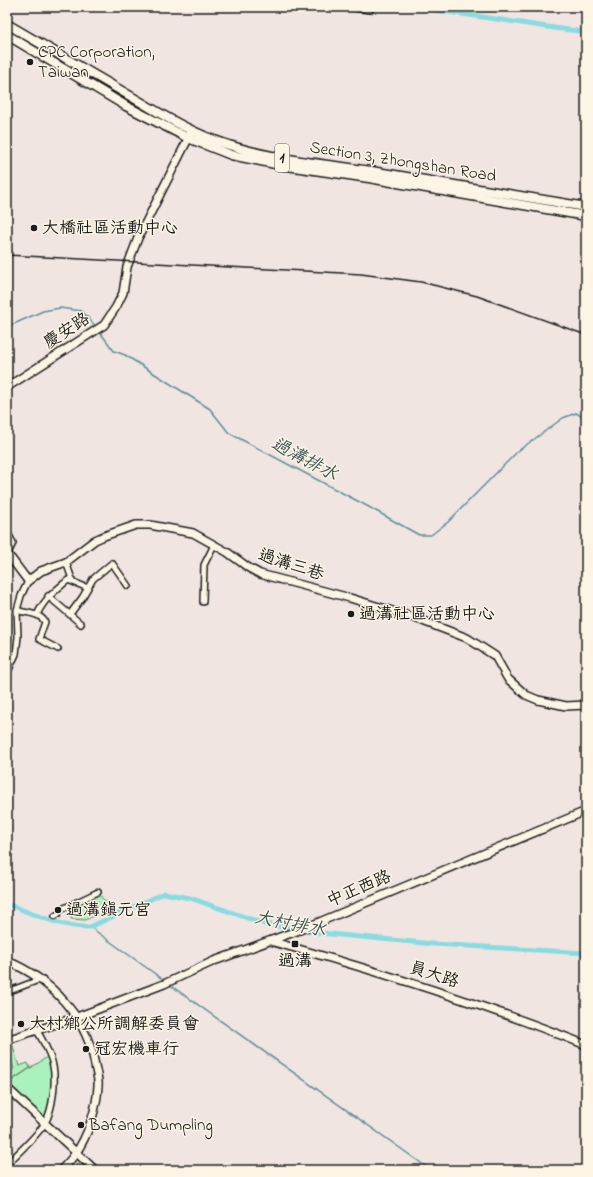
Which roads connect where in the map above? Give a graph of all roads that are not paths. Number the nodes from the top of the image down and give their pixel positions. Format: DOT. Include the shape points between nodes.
graph roads {
  1 [pos="347,7"];
  2 [pos="370,10"];
  3 [pos="7,24"];
  4 [pos="7,35"];
  5 [pos="190,135"];
  6 [pos="586,207"];
  7 [pos="586,216"];
  8 [pos="7,387"];
  9 [pos="7,534"];
  10 [pos="214,544"];
  11 [pos="66,562"];
  12 [pos="28,582"];
  13 [pos="73,582"];
  14 [pos="128,586"];
  15 [pos="88,588"];
  16 [pos="48,596"];
  17 [pos="203,602"];
  18 [pos="17,610"];
  19 [pos="36,614"];
  20 [pos="70,614"];
  21 [pos="81,624"];
  22 [pos="58,649"];
  23 [pos="7,674"];
  24 [pos="586,705"];
  25 [pos="586,811"];
  26 [pos="98,892"];
  27 [pos="62,909"];
  28 [pos="270,941"];
  29 [pos="7,961"];
  30 [pos="39,979"];
  31 [pos="7,992"];
  32 [pos="77,1017"];
  33 [pos="36,1029"];
  34 [pos="7,1040"];
  35 [pos="586,1045"];
  36 [pos="7,1088"];
  37 [pos="45,1123"];
  38 [pos="76,1154"];
  39 [pos="7,1164"];
  40 [pos="61,1170"];
  41 [pos="94,1170"];
  1 -- 2 [label="street"];
  3 -- 5 [label="main road, Section 3, Zhongshan Road / 1"];
  4 -- 5 [label="main road, Section 3, Zhongshan Road / 1" via="126,106"];
  5 -- 6 [label="main road, Section 3, Zhongshan Road / 1" via="282,158"];
  5 -- 7 [label="main road, Section 3, Zhongshan Road / 1" via="231,155"];
  5 -- 8 [label="street, 慶安路" via="138,238 127,268 124,293 104,325"];
  9 -- 12 [label="street" via="12,543 8,553"];
  10 -- 11 [label="street, 過溝三巷" via="194,533 136,525 95,540"];
  10 -- 17 [label="street" via="204,565"];
  10 -- 24 [label="street, 過溝三巷" via="260,574 415,618 468,638 495,656 508,679 526,695 566,706"];
  11 -- 12 [label="street, 過溝三巷" via="41,571"];
  11 -- 13 [label="street"];
  12 -- 18 [label="street, 過溝三巷"];
  13 -- 15 [label="street"];
  13 -- 16 [label="street" via="68,580"];
  14 -- 15 [label="street" via="112,563 93,579"];
  15 -- 20 [label="street"];
  16 -- 19 [label="street"];
  16 -- 20 [label="street"];
  18 -- 19 [label="street"];
  18 -- 23 [label="street, 過溝三巷" via="16,654"];
  19 -- 22 [label="street" via="45,622 39,639"];
  20 -- 21 [label="street"];
  25 -- 28 [label="street, 中正西路"];
  26 -- 27 [label="street"];
  28 -- 32 [label="street, 中正西路"];
  28 -- 35 [label="street, 員大路" via="431,989"];
  29 -- 30 [label="street"];
  30 -- 31 [label="street"];
  30 -- 32 [label="street" via="54,990"];
  32 -- 33 [label="street, 中正西路"];
  32 -- 38 [label="street" via="90,1041 99,1084 90,1124"];
  33 -- 34 [label="street, 中正西路"];
  33 -- 37 [label="street" via="53,1066 53,1094"];
  36 -- 37 [label="street"];
  37 -- 38 [label="street"];
  37 -- 39 [label="street"];
  38 -- 40 [label="street"];
  38 -- 41 [label="street"];
}
